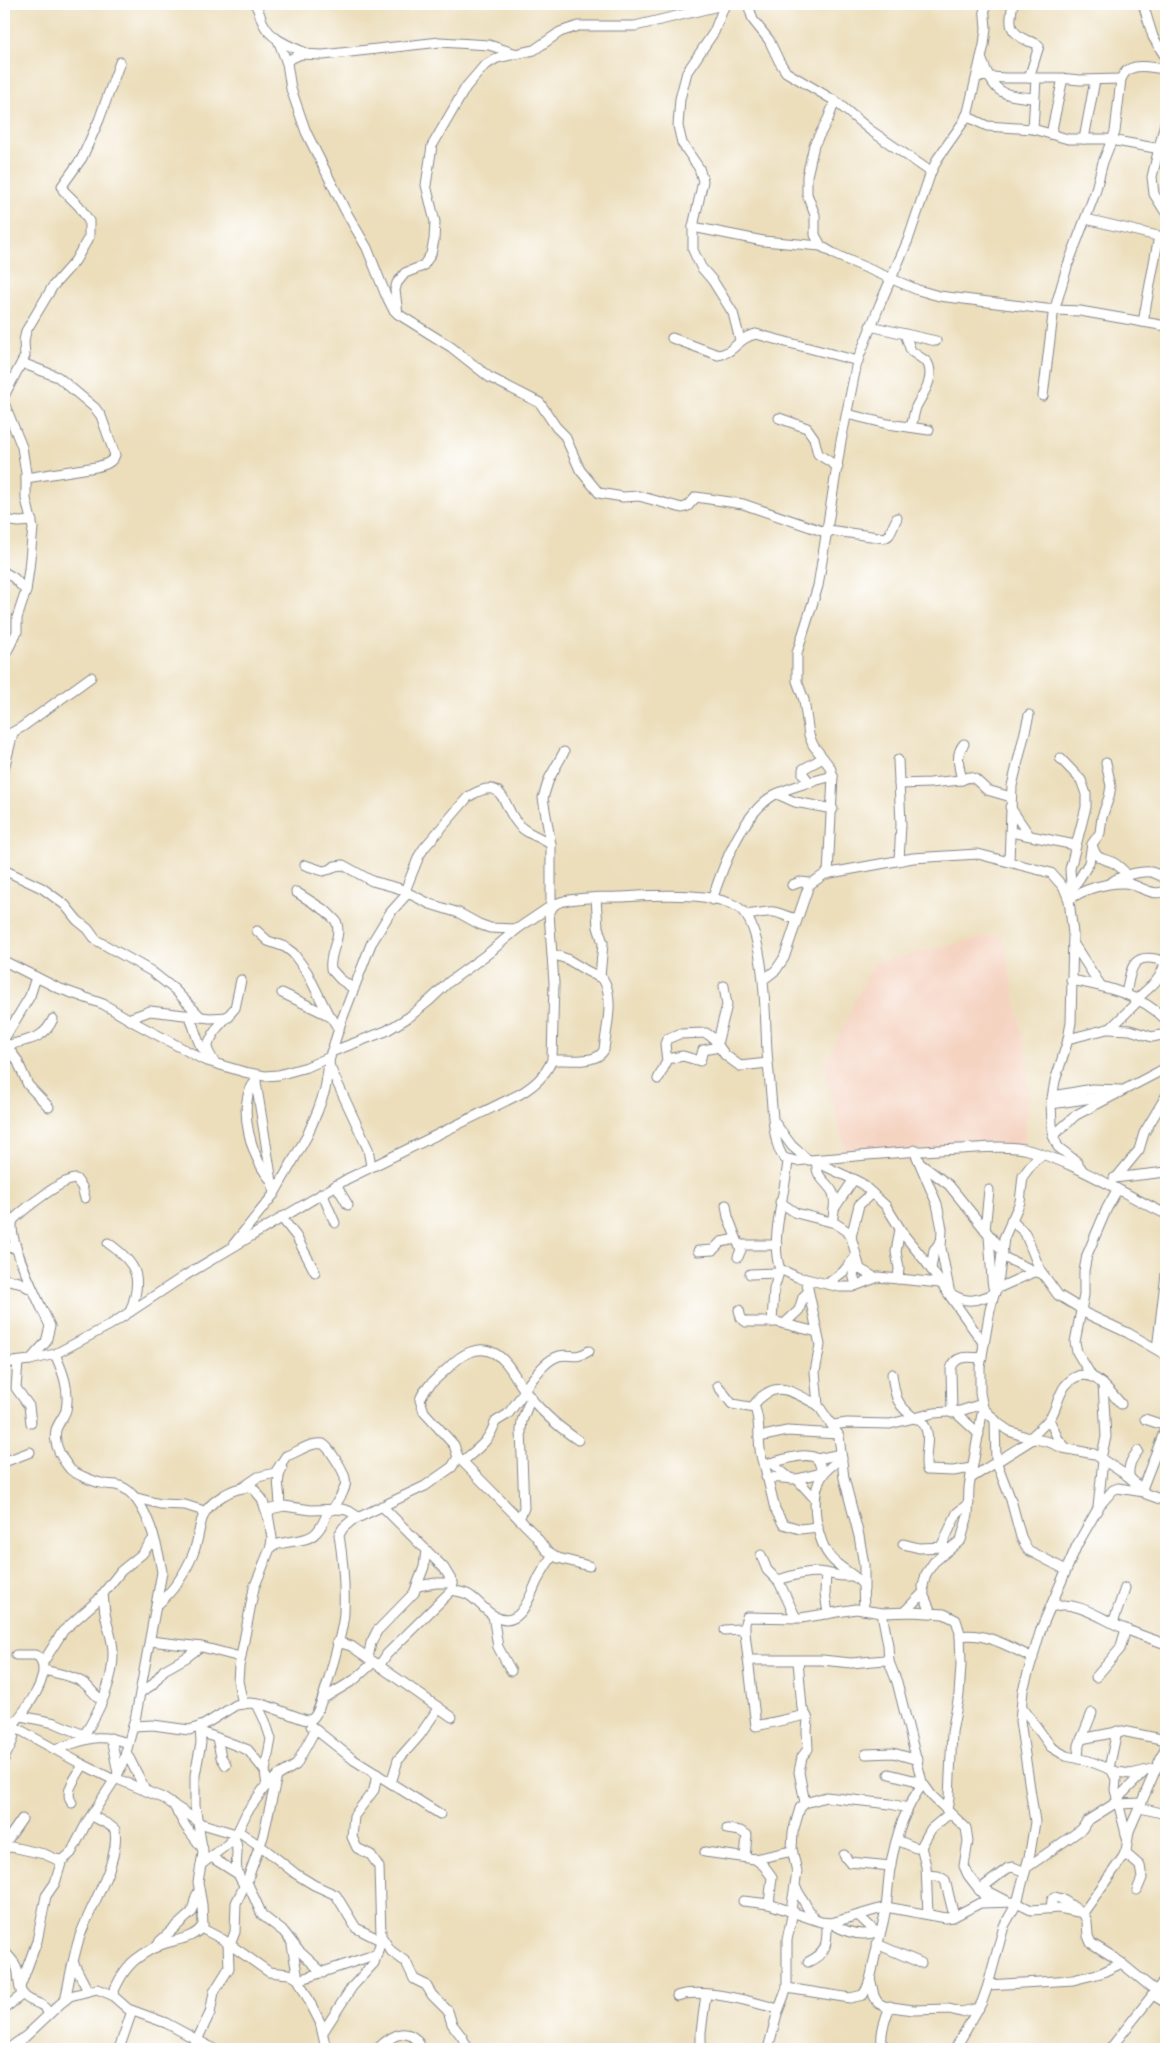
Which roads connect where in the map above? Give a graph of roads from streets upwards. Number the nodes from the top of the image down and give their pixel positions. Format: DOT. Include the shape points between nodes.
graph roads {
  1 [pos="255,4"];
  2 [pos="726,4"];
  3 [pos="748,4"];
  4 [pos="984,4"];
  5 [pos="1012,4"];
  6 [pos="1144,4"];
  7 [pos="278,40"];
  8 [pos="308,54"];
  9 [pos="518,54"];
  10 [pos="981,58"];
  11 [pos="1166,58"];
  12 [pos="286,61"];
  13 [pos="120,62"];
  14 [pos="1166,69"];
  15 [pos="977,76"];
  16 [pos="989,77"];
  17 [pos="1032,78"];
  18 [pos="1049,78"];
  19 [pos="1063,78"];
  20 [pos="1122,79"];
  21 [pos="1095,80"];
  22 [pos="1061,89"];
  23 [pos="1034,98"];
  24 [pos="835,101"];
  25 [pos="966,116"];
  26 [pos="1166,119"];
  27 [pos="1033,129"];
  28 [pos="1051,134"];
  29 [pos="1084,139"];
  30 [pos="1112,140"];
  31 [pos="1162,150"];
  32 [pos="931,172"];
  33 [pos="1166,213"];
  34 [pos="1086,219"];
  35 [pos="693,227"];
  36 [pos="1162,237"];
  37 [pos="821,246"];
  38 [pos="892,280"];
  39 [pos="1054,310"];
  40 [pos="398,314"];
  41 [pos="1144,322"];
  42 [pos="870,326"];
  43 [pos="1166,326"];
  44 [pos="905,334"];
  45 [pos="672,338"];
  46 [pos="740,340"];
  47 [pos="936,341"];
  48 [pos="858,360"];
  49 [pos="22,363"];
  50 [pos="4,396"];
  51 [pos="1043,396"];
  52 [pos="4,402"];
  53 [pos="847,414"];
  54 [pos="779,418"];
  55 [pos="911,427"];
  56 [pos="929,430"];
  57 [pos="838,467"];
  58 [pos="26,478"];
  59 [pos="897,518"];
  60 [pos="4,520"];
  61 [pos="32,521"];
  62 [pos="828,531"];
  63 [pos="4,572"];
  64 [pos="26,591"];
  65 [pos="4,657"];
  66 [pos="91,677"];
  67 [pos="1029,715"];
  68 [pos="13,733"];
  69 [pos="4,737"];
  70 [pos="964,744"];
  71 [pos="564,752"];
  72 [pos="823,758"];
  73 [pos="1060,758"];
  74 [pos="898,760"];
  75 [pos="1106,763"];
  76 [pos="4,769"];
  77 [pos="833,776"];
  78 [pos="962,780"];
  79 [pos="810,782"];
  80 [pos="899,784"];
  81 [pos="777,794"];
  82 [pos="1011,797"];
  83 [pos="1010,807"];
  84 [pos="833,809"];
  85 [pos="1011,832"];
  86 [pos="1029,835"];
  87 [pos="1092,844"];
  88 [pos="551,845"];
  89 [pos="1075,845"];
  90 [pos="900,861"];
  91 [pos="1009,861"];
  92 [pos="305,866"];
  93 [pos="4,870"];
  94 [pos="828,874"];
  95 [pos="1128,876"];
  96 [pos="1166,879"];
  97 [pos="811,883"];
  98 [pos="792,885"];
  99 [pos="1109,885"];
  100 [pos="1166,890"];
  101 [pos="296,892"];
  102 [pos="407,892"];
  103 [pos="1071,897"];
  104 [pos="596,898"];
  105 [pos="712,900"];
  106 [pos="551,908"];
  107 [pos="747,914"];
  108 [pos="797,918"];
  109 [pos="517,928"];
  110 [pos="258,931"];
  111 [pos="1072,942"];
  112 [pos="552,954"];
  113 [pos="4,961"];
  114 [pos="1166,961"];
  115 [pos="36,977"];
  116 [pos="600,977"];
  117 [pos="241,980"];
  118 [pos="763,980"];
  119 [pos="1071,980"];
  120 [pos="724,986"];
  121 [pos="1101,986"];
  122 [pos="354,989"];
  123 [pos="282,993"];
  124 [pos="1127,994"];
  125 [pos="1137,1000"];
  126 [pos="1127,1012"];
  127 [pos="188,1015"];
  128 [pos="329,1016"];
  129 [pos="201,1017"];
  130 [pos="229,1017"];
  131 [pos="53,1019"];
  132 [pos="128,1019"];
  133 [pos="1166,1020"];
  134 [pos="1109,1029"];
  135 [pos="338,1030"];
  136 [pos="1166,1034"];
  137 [pos="1068,1039"];
  138 [pos="5,1044"];
  139 [pos="718,1045"];
  140 [pos="212,1058"];
  141 [pos="330,1058"];
  142 [pos="667,1059"];
  143 [pos="552,1060"];
  144 [pos="768,1063"];
  145 [pos="1166,1068"];
  146 [pos="256,1079"];
  147 [pos="658,1079"];
  148 [pos="1124,1090"];
  149 [pos="1111,1096"];
  150 [pos="1166,1096"];
  151 [pos="1052,1100"];
  152 [pos="49,1107"];
  153 [pos="774,1123"];
  154 [pos="1053,1136"];
  155 [pos="914,1150"];
  156 [pos="1042,1155"];
  157 [pos="788,1160"];
  158 [pos="812,1160"];
  159 [pos="921,1165"];
  160 [pos="371,1166"];
  161 [pos="1166,1172"];
  162 [pos="1083,1173"];
  163 [pos="1116,1178"];
  164 [pos="854,1179"];
  165 [pos="1099,1181"];
  166 [pos="273,1182"];
  167 [pos="336,1185"];
  168 [pos="989,1190"];
  169 [pos="1117,1190"];
  170 [pos="322,1193"];
  171 [pos="872,1193"];
  172 [pos="274,1194"];
  173 [pos="85,1198"];
  174 [pos="780,1202"];
  175 [pos="348,1204"];
  176 [pos="4,1206"];
  177 [pos="726,1206"];
  178 [pos="834,1209"];
  179 [pos="1166,1214"];
  180 [pos="281,1217"];
  181 [pos="1011,1220"];
  182 [pos="832,1222"];
  183 [pos="335,1223"];
  184 [pos="11,1224"];
  185 [pos="900,1229"];
  186 [pos="987,1233"];
  187 [pos="4,1235"];
  188 [pos="851,1237"];
  189 [pos="942,1241"];
  190 [pos="15,1242"];
  191 [pos="108,1243"];
  192 [pos="777,1245"];
  193 [pos="4,1248"];
  194 [pos="231,1248"];
  195 [pos="738,1248"];
  196 [pos="698,1251"];
  197 [pos="1003,1254"];
  198 [pos="857,1259"];
  199 [pos="931,1270"];
  200 [pos="779,1271"];
  201 [pos="315,1272"];
  202 [pos="1040,1273"];
  203 [pos="750,1274"];
  204 [pos="1166,1274"];
  205 [pos="4,1279"];
  206 [pos="806,1279"];
  207 [pos="873,1279"];
  208 [pos="898,1279"];
  209 [pos="920,1282"];
  210 [pos="940,1283"];
  211 [pos="827,1284"];
  212 [pos="856,1285"];
  213 [pos="995,1291"];
  214 [pos="34,1292"];
  215 [pos="808,1292"];
  216 [pos="950,1296"];
  217 [pos="739,1310"];
  218 [pos="1080,1310"];
  219 [pos="130,1312"];
  220 [pos="772,1322"];
  221 [pos="784,1324"];
  222 [pos="817,1332"];
  223 [pos="984,1344"];
  224 [pos="1157,1349"];
  225 [pos="590,1351"];
  226 [pos="55,1354"];
  227 [pos="1166,1354"];
  228 [pos="982,1358"];
  229 [pos="30,1360"];
  230 [pos="18,1362"];
  231 [pos="4,1363"];
  232 [pos="892,1374"];
  233 [pos="1092,1377"];
  234 [pos="1103,1384"];
  235 [pos="718,1386"];
  236 [pos="524,1389"];
  237 [pos="531,1397"];
  238 [pos="1121,1404"];
  239 [pos="818,1405"];
  240 [pos="753,1406"];
  241 [pos="983,1406"];
  242 [pos="902,1407"];
  243 [pos="954,1412"];
  244 [pos="921,1419"];
  245 [pos="1048,1419"];
  246 [pos="1146,1419"];
  247 [pos="995,1421"];
  248 [pos="900,1422"];
  249 [pos="31,1423"];
  250 [pos="833,1425"];
  251 [pos="1166,1426"];
  252 [pos="838,1434"];
  253 [pos="979,1434"];
  254 [pos="759,1437"];
  255 [pos="1032,1438"];
  256 [pos="578,1440"];
  257 [pos="1066,1449"];
  258 [pos="1138,1451"];
  259 [pos="30,1452"];
  260 [pos="842,1456"];
  261 [pos="817,1458"];
  262 [pos="461,1459"];
  263 [pos="1102,1459"];
  264 [pos="282,1460"];
  265 [pos="996,1461"];
  266 [pos="4,1462"];
  267 [pos="768,1463"];
  268 [pos="972,1468"];
  269 [pos="821,1475"];
  270 [pos="766,1477"];
  271 [pos="1129,1477"];
  272 [pos="971,1478"];
  273 [pos="794,1479"];
  274 [pos="242,1488"];
  275 [pos="1143,1491"];
  276 [pos="137,1498"];
  277 [pos="815,1499"];
  278 [pos="1166,1499"];
  279 [pos="969,1503"];
  280 [pos="278,1506"];
  281 [pos="382,1506"];
  282 [pos="1097,1509"];
  283 [pos="330,1510"];
  284 [pos="204,1511"];
  285 [pos="268,1517"];
  286 [pos="358,1517"];
  287 [pos="519,1519"];
  288 [pos="818,1527"];
  289 [pos="154,1538"];
  290 [pos="903,1544"];
  291 [pos="955,1545"];
  292 [pos="271,1546"];
  293 [pos="941,1547"];
  294 [pos="426,1550"];
  295 [pos="553,1555"];
  296 [pos="761,1555"];
  297 [pos="830,1557"];
  298 [pos="589,1566"];
  299 [pos="1066,1570"];
  300 [pos="826,1573"];
  301 [pos="852,1576"];
  302 [pos="778,1580"];
  303 [pos="417,1586"];
  304 [pos="452,1587"];
  305 [pos="1125,1588"];
  306 [pos="864,1590"];
  307 [pos="924,1592"];
  308 [pos="103,1594"];
  309 [pos="157,1605"];
  310 [pos="1051,1607"];
  311 [pos="864,1610"];
  312 [pos="904,1612"];
  313 [pos="932,1612"];
  314 [pos="882,1613"];
  315 [pos="828,1614"];
  316 [pos="493,1615"];
  317 [pos="796,1618"];
  318 [pos="1113,1623"];
  319 [pos="1126,1629"];
  320 [pos="725,1630"];
  321 [pos="745,1633"];
  322 [pos="960,1636"];
  323 [pos="150,1641"];
  324 [pos="337,1642"];
  325 [pos="1166,1644"];
  326 [pos="200,1647"];
  327 [pos="16,1655"];
  328 [pos="240,1657"];
  329 [pos="1033,1658"];
  330 [pos="748,1660"];
  331 [pos="798,1661"];
  332 [pos="373,1662"];
  333 [pos="889,1662"];
  334 [pos="42,1667"];
  335 [pos="511,1671"];
  336 [pos="1096,1677"];
  337 [pos="141,1692"];
  338 [pos="324,1698"];
  339 [pos="102,1700"];
  340 [pos="243,1704"];
  341 [pos="257,1704"];
  342 [pos="438,1707"];
  343 [pos="1022,1707"];
  344 [pos="1092,1713"];
  345 [pos="806,1714"];
  346 [pos="20,1716"];
  347 [pos="452,1717"];
  348 [pos="306,1720"];
  349 [pos="10,1725"];
  350 [pos="133,1726"];
  351 [pos="200,1729"];
  352 [pos="315,1730"];
  353 [pos="1117,1731"];
  354 [pos="87,1736"];
  355 [pos="111,1738"];
  356 [pos="217,1738"];
  357 [pos="1081,1739"];
  358 [pos="1166,1740"];
  359 [pos="1166,1746"];
  360 [pos="127,1748"];
  361 [pos="55,1749"];
  362 [pos="866,1754"];
  363 [pos="4,1759"];
  364 [pos="1078,1759"];
  365 [pos="918,1760"];
  366 [pos="1166,1760"];
  367 [pos="226,1764"];
  368 [pos="83,1765"];
  369 [pos="1156,1768"];
  370 [pos="1110,1769"];
  371 [pos="265,1771"];
  372 [pos="1144,1772"];
  373 [pos="376,1774"];
  374 [pos="890,1774"];
  375 [pos="277,1776"];
  376 [pos="116,1777"];
  377 [pos="391,1783"];
  378 [pos="267,1785"];
  379 [pos="922,1785"];
  380 [pos="145,1790"];
  381 [pos="932,1796"];
  382 [pos="1117,1802"];
  383 [pos="173,1803"];
  384 [pos="805,1803"];
  385 [pos="72,1804"];
  386 [pos="910,1804"];
  387 [pos="1141,1805"];
  388 [pos="269,1809"];
  389 [pos="949,1811"];
  390 [pos="440,1814"];
  391 [pos="1166,1814"];
  392 [pos="92,1815"];
  393 [pos="22,1820"];
  394 [pos="198,1822"];
  395 [pos="726,1829"];
  396 [pos="236,1834"];
  397 [pos="1127,1839"];
  398 [pos="897,1840"];
  399 [pos="260,1845"];
  400 [pos="4,1847"];
  401 [pos="921,1848"];
  402 [pos="203,1849"];
  403 [pos="792,1851"];
  404 [pos="705,1852"];
  405 [pos="1125,1853"];
  406 [pos="844,1855"];
  407 [pos="211,1857"];
  408 [pos="745,1857"];
  409 [pos="755,1859"];
  410 [pos="62,1860"];
  411 [pos="202,1864"];
  412 [pos="891,1866"];
  413 [pos="1025,1870"];
  414 [pos="238,1874"];
  415 [pos="926,1875"];
  416 [pos="246,1884"];
  417 [pos="796,1888"];
  418 [pos="981,1889"];
  419 [pos="1137,1890"];
  420 [pos="199,1891"];
  421 [pos="743,1901"];
  422 [pos="1007,1901"];
  423 [pos="989,1902"];
  424 [pos="1017,1902"];
  425 [pos="769,1904"];
  426 [pos="886,1907"];
  427 [pos="792,1911"];
  428 [pos="1082,1913"];
  429 [pos="928,1914"];
  430 [pos="859,1916"];
  431 [pos="954,1916"];
  432 [pos="814,1919"];
  433 [pos="829,1923"];
  434 [pos="201,1928"];
  435 [pos="878,1937"];
  436 [pos="292,1940"];
  437 [pos="383,1941"];
  438 [pos="229,1944"];
  439 [pos="157,1947"];
  440 [pos="4,1950"];
  441 [pos="377,1954"];
  442 [pos="808,1962"];
  443 [pos="921,1963"];
  444 [pos="1122,1963"];
  445 [pos="74,1964"];
  446 [pos="323,1973"];
  447 [pos="1166,1978"];
  448 [pos="299,1980"];
  449 [pos="870,1982"];
  450 [pos="988,1985"];
  451 [pos="787,1988"];
  452 [pos="21,1991"];
  453 [pos="88,1991"];
  454 [pos="1155,1993"];
  455 [pos="706,1994"];
  456 [pos="112,1995"];
  457 [pos="677,1996"];
  458 [pos="65,2000"];
  459 [pos="1166,2003"];
  460 [pos="890,2006"];
  461 [pos="979,2008"];
  462 [pos="4,2009"];
  463 [pos="778,2009"];
  464 [pos="132,2011"];
  465 [pos="49,2014"];
  466 [pos="323,2032"];
  467 [pos="197,2040"];
  468 [pos="326,2048"];
  469 [pos="957,2048"];
  470 [pos="8,2049"];
  471 [pos="119,2049"];
  472 [pos="190,2049"];
  473 [pos="214,2049"];
  474 [pos="377,2049"];
  475 [pos="422,2049"];
  476 [pos="468,2049"];
  477 [pos="701,2049"];
  478 [pos="768,2049"];
  479 [pos="883,2049"];
  480 [pos="1110,2049"];
  1 -- 7 [label="street" via="264,25"];
  2 -- 9 [label="street" via="635,26 578,26 560,32 540,47"];
  2 -- 35 [label="street" via="714,32 687,72 678,114 682,143 703,181"];
  3 -- 24 [label="street" via="753,20 769,40 786,72"];
  4 -- 10 [label="street" via="986,28"];
  5 -- 17 [label="street" via="1010,22 1013,30 1039,46"];
  6 -- 11 [label="street" via="1153,37"];
  7 -- 8 [label="street"];
  7 -- 12 [label="street"];
  8 -- 9 [label="street" via="440,42 489,44"];
  8 -- 12 [label="street" via="299,54"];
  9 -- 40 [label="street" via="492,60 475,75 432,146 426,185 435,222 434,240 431,254 422,266 405,274 397,283"];
  10 -- 15 [label="street"];
  10 -- 16 [label="street"];
  12 -- 40 [label="street" via="291,89 306,132 367,248 388,301"];
  13 -- 49 [label="street" via="82,158 62,186 89,222 89,237 75,261 53,286 26,331 26,354"];
  14 -- 20 [label="street" via="1131,67 1124,72"];
  15 -- 16 [label="street"];
  15 -- 25 [label="street"];
  16 -- 17 [label="street"];
  16 -- 23 [label="street" via="1001,92"];
  17 -- 18 [label="street"];
  17 -- 23 [label="street"];
  18 -- 19 [label="street"];
  18 -- 22 [label="street"];
  19 -- 21 [label="street"];
  19 -- 22 [label="street"];
  20 -- 21 [label="street"];
  20 -- 30 [label="street"];
  21 -- 29 [label="street"];
  22 -- 28 [label="street"];
  23 -- 27 [label="street"];
  24 -- 32 [label="street" via="870,130"];
  24 -- 37 [label="street" via="814,145 808,176 808,200 815,215 815,235"];
  25 -- 27 [label="street" via="987,126"];
  25 -- 32 [label="street"];
  26 -- 31 [label="street"];
  27 -- 28 [label="street"];
  28 -- 29 [label="street"];
  29 -- 30 [label="street"];
  30 -- 31 [label="street"];
  30 -- 34 [label="street"];
  31 -- 33 [label="street" via="1153,170 1152,188"];
  32 -- 38 [label="street"];
  34 -- 36 [label="street"];
  34 -- 39 [label="street"];
  35 -- 37 [label="street" via="763,241"];
  35 -- 46 [label="street" via="692,250 733,313"];
  36 -- 41 [label="street"];
  37 -- 38 [label="street"];
  38 -- 39 [label="street" via="939,296"];
  38 -- 42 [label="street"];
  39 -- 41 [label="street" via="1080,310"];
  39 -- 51 [label="street"];
  40 -- 62 [label="street" via="434,334 489,377 540,403 565,436 580,470 599,493 639,496 682,508 696,496 704,497 743,504"];
  41 -- 43 [label="street"];
  42 -- 44 [label="street"];
  42 -- 48 [label="street"];
  44 -- 47 [label="street"];
  44 -- 55 [label="street" via="911,350 927,362 930,370 928,384"];
  45 -- 46 [label="street" via="718,355 731,350"];
  46 -- 48 [label="street" via="763,335"];
  48 -- 53 [label="street"];
  49 -- 50 [label="street"];
  49 -- 58 [label="street" via="58,377 95,408 115,455 107,464 96,467"];
  52 -- 58 [label="street" via="20,441"];
  53 -- 55 [label="street"];
  53 -- 57 [label="street"];
  54 -- 57 [label="street" via="807,428 814,438 818,454"];
  55 -- 56 [label="street"];
  57 -- 62 [label="street"];
  58 -- 61 [label="street" via="26,499"];
  59 -- 62 [label="street" via="885,538"];
  60 -- 61 [label="street"];
  61 -- 64 [label="street" via="33,539"];
  62 -- 72 [label="street" via="818,586 797,653 796,667 809,735"];
  63 -- 64 [label="street"];
  64 -- 65 [label="street" via="16,632"];
  66 -- 68 [label="street"];
  67 -- 82 [label="street"];
  68 -- 69 [label="street"];
  68 -- 76 [label="street"];
  70 -- 78 [label="street" via="959,756"];
  71 -- 88 [label="street" via="543,798"];
  72 -- 77 [label="street"];
  72 -- 79 [label="street" via="803,769"];
  73 -- 89 [label="street" via="1081,780 1086,794 1083,821"];
  74 -- 80 [label="street"];
  75 -- 87 [label="street" via="1110,773 1110,792 1100,833"];
  77 -- 79 [label="street"];
  77 -- 84 [label="street"];
  78 -- 80 [label="street"];
  78 -- 82 [label="street" via="975,779 987,790"];
  79 -- 81 [label="street"];
  80 -- 90 [label="street"];
  81 -- 84 [label="street" via="796,802"];
  81 -- 105 [label="street" via="764,803 746,825 734,845"];
  82 -- 83 [label="street"];
  83 -- 85 [label="street"];
  83 -- 86 [label="street"];
  84 -- 94 [label="street"];
  85 -- 86 [label="street"];
  85 -- 91 [label="street"];
  86 -- 89 [label="street"];
  87 -- 95 [label="street" via="1097,856 1113,862"];
  87 -- 103 [label="street" via="1088,863"];
  88 -- 102 [label="street" via="517,824 502,794 490,789 476,792 424,848"];
  88 -- 106 [label="street"];
  89 -- 103 [label="street" via="1070,869"];
  90 -- 91 [label="street" via="978,854"];
  90 -- 94 [label="street"];
  91 -- 103 [label="street" via="1050,873"];
  92 -- 102 [label="street" via="323,871 343,865 372,881"];
  93 -- 129 [label="street" via="42,888 65,905 96,940 151,971 174,988"];
  94 -- 97 [label="street"];
  95 -- 96 [label="street" via="1151,872"];
  95 -- 99 [label="street" via="1120,877"];
  97 -- 98 [label="street"];
  97 -- 108 [label="street"];
  99 -- 100 [label="street" via="1125,883 1158,893"];
  99 -- 103 [label="street"];
  101 -- 122 [label="street" via="336,920 337,941 332,969"];
  102 -- 109 [label="street" via="484,926"];
  102 -- 122 [label="street" via="371,944"];
  103 -- 111 [label="street"];
  104 -- 105 [label="street" via="686,896"];
  104 -- 106 [label="street" via="557,903"];
  104 -- 116 [label="street" via="603,943"];
  105 -- 107 [label="street" via="736,906"];
  106 -- 109 [label="street"];
  106 -- 112 [label="street"];
  107 -- 108 [label="street" via="772,912 790,919"];
  107 -- 118 [label="street" via="758,947"];
  108 -- 118 [label="street" via="784,958"];
  109 -- 141 [label="street" via="408,1016 386,1031"];
  110 -- 128 [label="street" via="268,941 293,953 307,972"];
  111 -- 119 [label="street"];
  111 -- 121 [label="street"];
  112 -- 116 [label="street"];
  112 -- 143 [label="street"];
  113 -- 115 [label="street"];
  114 -- 124 [label="street" via="1139,959 1134,964"];
  114 -- 125 [label="street" via="1160,978"];
  115 -- 132 [label="street" via="103,1004"];
  115 -- 138 [label="street" via="30,996"];
  116 -- 143 [label="street" via="606,982 609,1005 603,1053 592,1059"];
  117 -- 130 [label="street" via="235,1008"];
  118 -- 144 [label="street"];
  119 -- 121 [label="street"];
  119 -- 137 [label="street"];
  120 -- 139 [label="street" via="727,1004"];
  121 -- 124 [label="street"];
  122 -- 135 [label="street"];
  123 -- 128 [label="street"];
  124 -- 125 [label="street"];
  124 -- 126 [label="street"];
  125 -- 126 [label="street"];
  125 -- 133 [label="street" via="1154,1008"];
  126 -- 134 [label="street"];
  127 -- 129 [label="street"];
  127 -- 132 [label="street" via="150,1011"];
  127 -- 140 [label="street" via="200,1047"];
  128 -- 135 [label="street"];
  129 -- 130 [label="street"];
  130 -- 140 [label="street" via="209,1042 207,1049"];
  131 -- 138 [label="street" via="39,1037"];
  132 -- 140 [label="street" via="193,1055"];
  134 -- 136 [label="street" via="1130,1030 1152,1037"];
  134 -- 137 [label="street"];
  135 -- 141 [label="street"];
  137 -- 151 [label="street"];
  138 -- 152 [label="street" via="17,1060 28,1086"];
  139 -- 142 [label="street" via="703,1050 700,1061 683,1056"];
  139 -- 142 [label="street" via="706,1033 672,1035 665,1044"];
  139 -- 144 [label="street" via="740,1066"];
  140 -- 146 [label="street"];
  141 -- 146 [label="street" via="290,1072"];
  141 -- 160 [label="street" via="368,1149"];
  141 -- 172 [label="street" via="318,1110"];
  142 -- 147 [label="street"];
  143 -- 160 [label="street" via="537,1084 520,1094"];
  144 -- 153 [label="street"];
  145 -- 148 [label="street"];
  146 -- 166 [label="street"];
  146 -- 166 [label="street" via="247,1098 246,1123 262,1169"];
  148 -- 149 [label="street"];
  148 -- 151 [label="street" via="1092,1088"];
  149 -- 151 [label="street"];
  149 -- 154 [label="street" via="1076,1115"];
  150 -- 163 [label="street" via="1146,1129 1139,1150"];
  151 -- 154 [label="street"];
  153 -- 157 [label="street" via="779,1151"];
  153 -- 158 [label="street" via="792,1146"];
  154 -- 162 [label="street" via="1058,1147 1076,1161"];
  155 -- 156 [label="street" via="992,1147 1023,1149"];
  155 -- 158 [label="street"];
  155 -- 159 [label="street"];
  156 -- 162 [label="street" via="1058,1159"];
  156 -- 181 [label="street" via="1024,1176 1020,1202"];
  157 -- 158 [label="street"];
  157 -- 174 [label="street"];
  158 -- 164 [label="street"];
  158 -- 178 [label="street" via="818,1176 833,1195"];
  159 -- 186 [label="street" via="949,1185"];
  159 -- 189 [label="street" via="937,1204"];
  160 -- 167 [label="street"];
  161 -- 163 [label="street"];
  162 -- 165 [label="street"];
  163 -- 165 [label="street"];
  164 -- 171 [label="street"];
  164 -- 178 [label="street"];
  165 -- 169 [label="street"];
  166 -- 172 [label="street"];
  167 -- 170 [label="street"];
  167 -- 175 [label="street"];
  168 -- 186 [label="street"];
  169 -- 179 [label="street"];
  169 -- 218 [label="street" via="1087,1255"];
  170 -- 180 [label="street"];
  170 -- 183 [label="street"];
  171 -- 185 [label="street" via="886,1206"];
  171 -- 188 [label="street" via="859,1205"];
  172 -- 194 [label="street"];
  173 -- 184 [label="street" via="79,1182 68,1180 18,1215"];
  174 -- 182 [label="street" via="796,1213"];
  174 -- 192 [label="street"];
  176 -- 184 [label="street"];
  177 -- 195 [label="street"];
  178 -- 182 [label="street"];
  180 -- 194 [label="street"];
  180 -- 201 [label="street" via="296,1236"];
  181 -- 197 [label="street" via="1004,1238"];
  181 -- 202 [label="street" via="1025,1233"];
  182 -- 188 [label="street"];
  184 -- 190 [label="street"];
  185 -- 199 [label="street"];
  185 -- 208 [label="street" via="896,1252"];
  186 -- 197 [label="street"];
  186 -- 213 [label="street"];
  187 -- 190 [label="street"];
  188 -- 198 [label="street"];
  189 -- 199 [label="street" via="934,1250"];
  189 -- 216 [label="street"];
  190 -- 193 [label="street"];
  190 -- 214 [label="street"];
  191 -- 219 [label="street" via="127,1257 134,1270 138,1288"];
  192 -- 195 [label="street" via="749,1244"];
  192 -- 200 [label="street"];
  194 -- 219 [label="street"];
  195 -- 196 [label="street" via="721,1242 709,1252"];
  197 -- 202 [label="street"];
  197 -- 213 [label="street"];
  198 -- 207 [label="street" via="862,1272"];
  198 -- 211 [label="street"];
  198 -- 212 [label="street" via="853,1274"];
  199 -- 209 [label="street"];
  199 -- 210 [label="street"];
  200 -- 203 [label="street"];
  200 -- 206 [label="street"];
  200 -- 220 [label="street" via="774,1289"];
  202 -- 213 [label="street"];
  202 -- 218 [label="street" via="1058,1295"];
  204 -- 224 [label="street"];
  205 -- 214 [label="street" via="20,1282"];
  206 -- 211 [label="street"];
  206 -- 215 [label="street"];
  207 -- 208 [label="street"];
  207 -- 212 [label="street"];
  208 -- 209 [label="street"];
  209 -- 210 [label="street"];
  210 -- 216 [label="street"];
  211 -- 212 [label="street"];
  213 -- 216 [label="street" via="975,1301"];
  213 -- 223 [label="street"];
  214 -- 229 [label="street" via="50,1326 46,1342"];
  215 -- 221 [label="street" via="799,1310"];
  215 -- 222 [label="street"];
  216 -- 223 [label="street"];
  217 -- 220 [label="street" via="746,1322"];
  218 -- 224 [label="street"];
  218 -- 233 [label="street" via="1075,1342 1077,1352"];
  219 -- 226 [label="street"];
  220 -- 221 [label="street"];
  221 -- 222 [label="street"];
  222 -- 239 [label="street" via="820,1345 815,1372"];
  223 -- 228 [label="street"];
  224 -- 227 [label="street"];
  225 -- 236 [label="street" via="579,1357 555,1358 542,1367"];
  226 -- 229 [label="street"];
  226 -- 276 [label="street" via="64,1374 67,1397 66,1409 56,1430 58,1448 75,1473 102,1484 118,1485"];
  228 -- 241 [label="street"];
  228 -- 243 [label="street" via="962,1358 952,1363"];
  229 -- 230 [label="street"];
  230 -- 231 [label="street"];
  230 -- 249 [label="street" via="16,1388 29,1406"];
  232 -- 242 [label="street" via="896,1400"];
  233 -- 234 [label="street"];
  233 -- 245 [label="street" via="1081,1375 1065,1386"];
  234 -- 238 [label="street"];
  234 -- 263 [label="street" via="1106,1437"];
  235 -- 240 [label="street" via="732,1404"];
  236 -- 237 [label="street"];
  236 -- 262 [label="street" via="508,1414 494,1422 488,1438"];
  236 -- 262 [label="street" via="502,1359 488,1350 472,1351 458,1358 428,1387 420,1400 424,1412 454,1445"];
  237 -- 256 [label="street" via="559,1428"];
  237 -- 287 [label="street" via="521,1430 524,1508"];
  239 -- 240 [label="street" via="785,1389 767,1392"];
  239 -- 250 [label="street"];
  240 -- 254 [label="street" via="757,1412"];
  241 -- 243 [label="street"];
  241 -- 247 [label="street"];
  241 -- 253 [label="street"];
  242 -- 244 [label="street"];
  242 -- 248 [label="street"];
  243 -- 244 [label="street" via="934,1413"];
  243 -- 253 [label="street"];
  244 -- 248 [label="street"];
  244 -- 268 [label="street" via="928,1439 927,1470"];
  245 -- 255 [label="street"];
  245 -- 257 [label="street"];
  246 -- 251 [label="street"];
  247 -- 255 [label="street" via="1009,1431"];
  247 -- 265 [label="street"];
  248 -- 250 [label="street"];
  250 -- 252 [label="street"];
  251 -- 275 [label="street"];
  252 -- 254 [label="street" via="787,1431"];
  252 -- 260 [label="street"];
  253 -- 268 [label="street"];
  254 -- 267 [label="street" via="760,1456"];
  255 -- 257 [label="street"];
  255 -- 265 [label="street"];
  257 -- 263 [label="street" via="1089,1452"];
  258 -- 271 [label="street" via="1129,1465"];
  259 -- 266 [label="street"];
  260 -- 261 [label="street"];
  260 -- 269 [label="street"];
  260 -- 306 [label="street" via="864,1565"];
  261 -- 267 [label="street" via="803,1456"];
  261 -- 269 [label="street"];
  262 -- 281 [label="street" via="425,1486"];
  262 -- 287 [label="street"];
  263 -- 271 [label="street"];
  263 -- 282 [label="street"];
  264 -- 274 [label="street" via="275,1473 258,1477"];
  264 -- 280 [label="street" via="277,1480"];
  264 -- 283 [label="street" via="310,1445 326,1445 348,1482"];
  265 -- 272 [label="street"];
  265 -- 299 [label="street" via="1023,1543 1028,1550"];
  267 -- 270 [label="street"];
  267 -- 273 [label="street"];
  268 -- 272 [label="street"];
  269 -- 273 [label="street"];
  269 -- 277 [label="street"];
  270 -- 273 [label="street"];
  270 -- 288 [label="street" via="782,1524 800,1529"];
  271 -- 275 [label="street"];
  272 -- 279 [label="street"];
  273 -- 277 [label="street"];
  274 -- 284 [label="street" via="227,1493"];
  274 -- 285 [label="street" via="253,1488 258,1492"];
  275 -- 278 [label="street"];
  275 -- 282 [label="street" via="1118,1488"];
  276 -- 284 [label="street"];
  276 -- 289 [label="street"];
  277 -- 288 [label="street"];
  279 -- 291 [label="street" via="964,1533"];
  279 -- 293 [label="street" via="957,1512"];
  280 -- 283 [label="street"];
  280 -- 285 [label="street" via="271,1509"];
  281 -- 286 [label="street"];
  281 -- 294 [label="street"];
  282 -- 299 [label="street"];
  283 -- 286 [label="street" via="342,1509"];
  283 -- 292 [label="street" via="310,1538"];
  284 -- 309 [label="street" via="193,1554 170,1594"];
  285 -- 292 [label="street"];
  286 -- 324 [label="street" via="339,1535 344,1607"];
  287 -- 295 [label="street"];
  288 -- 297 [label="street"];
  289 -- 308 [label="street"];
  289 -- 309 [label="street" via="162,1572"];
  290 -- 293 [label="street" via="919,1548"];
  291 -- 293 [label="street"];
  291 -- 307 [label="street" via="934,1562 926,1574"];
  292 -- 328 [label="street" via="254,1588"];
  294 -- 303 [label="street"];
  294 -- 304 [label="street" via="444,1568"];
  295 -- 298 [label="street"];
  295 -- 316 [label="street" via="544,1567 529,1602 516,1618 502,1620"];
  296 -- 302 [label="street" via="767,1570"];
  297 -- 300 [label="street"];
  297 -- 301 [label="street"];
  299 -- 310 [label="street"];
  300 -- 301 [label="street"];
  300 -- 302 [label="street" via="806,1573"];
  300 -- 315 [label="street"];
  301 -- 306 [label="street" via="860,1580"];
  302 -- 317 [label="street"];
  303 -- 304 [label="street" via="436,1583"];
  303 -- 332 [label="street" via="411,1597 377,1631 371,1643"];
  304 -- 316 [label="street" via="467,1594"];
  304 -- 332 [label="street" via="387,1654"];
  305 -- 318 [label="street"];
  306 -- 311 [label="street"];
  307 -- 312 [label="street"];
  307 -- 313 [label="street"];
  308 -- 334 [label="street" via="63,1631"];
  308 -- 339 [label="street" via="113,1652"];
  309 -- 323 [label="street"];
  310 -- 318 [label="street" via="1075,1606"];
  310 -- 329 [label="street"];
  311 -- 314 [label="street"];
  311 -- 315 [label="street"];
  312 -- 313 [label="street"];
  312 -- 314 [label="street"];
  313 -- 322 [label="street" via="956,1620"];
  314 -- 333 [label="street"];
  315 -- 317 [label="street"];
  316 -- 335 [label="street" via="498,1647"];
  317 -- 321 [label="street" via="747,1617"];
  318 -- 319 [label="street"];
  319 -- 325 [label="street"];
  319 -- 336 [label="street" via="1120,1649"];
  320 -- 321 [label="street" via="739,1629"];
  321 -- 330 [label="street"];
  322 -- 329 [label="street" via="976,1634 988,1637"];
  322 -- 389 [label="street" via="961,1666 952,1732"];
  323 -- 326 [label="street"];
  323 -- 337 [label="street"];
  324 -- 332 [label="street" via="351,1646"];
  324 -- 338 [label="street"];
  326 -- 328 [label="street"];
  326 -- 337 [label="street" via="164,1670 152,1685"];
  327 -- 334 [label="street" via="35,1655 41,1659"];
  328 -- 340 [label="street" via="238,1681"];
  329 -- 343 [label="street" via="1023,1690"];
  330 -- 331 [label="street"];
  330 -- 345 [label="street" via="756,1726"];
  331 -- 333 [label="street"];
  331 -- 345 [label="street" via="802,1708"];
  332 -- 338 [label="street" via="354,1680"];
  332 -- 342 [label="street"];
  333 -- 365 [label="street"];
  334 -- 339 [label="street" via="78,1680"];
  334 -- 346 [label="street" via="33,1699"];
  337 -- 350 [label="street"];
  338 -- 348 [label="street" via="313,1718"];
  339 -- 354 [label="street"];
  340 -- 341 [label="street"];
  340 -- 351 [label="street" via="236,1705"];
  341 -- 348 [label="street" via="266,1704"];
  341 -- 371 [label="street" via="271,1739"];
  342 -- 347 [label="street"];
  342 -- 377 [label="street" via="398,1760"];
  343 -- 364 [label="street" via="1051,1747"];
  343 -- 413 [label="street" via="1020,1721 1035,1822"];
  344 -- 357 [label="street"];
  345 -- 384 [label="street" via="808,1749 802,1756 799,1772"];
  346 -- 349 [label="street"];
  346 -- 354 [label="street" via="55,1723"];
  348 -- 352 [label="street"];
  349 -- 361 [label="street"];
  349 -- 363 [label="street" via="13,1740"];
  350 -- 351 [label="street"];
  350 -- 360 [label="street"];
  351 -- 356 [label="street"];
  351 -- 394 [label="street" via="195,1777"];
  352 -- 373 [label="street"];
  352 -- 375 [label="street" via="296,1765"];
  353 -- 357 [label="street"];
  353 -- 358 [label="street"];
  353 -- 370 [label="street"];
  354 -- 355 [label="street"];
  354 -- 361 [label="street"];
  355 -- 360 [label="street"];
  355 -- 376 [label="street"];
  356 -- 367 [label="street"];
  356 -- 371 [label="street" via="248,1750"];
  357 -- 364 [label="street"];
  359 -- 369 [label="street"];
  360 -- 376 [label="street"];
  360 -- 380 [label="street"];
  361 -- 368 [label="street"];
  362 -- 365 [label="street" via="893,1753"];
  364 -- 370 [label="street"];
  365 -- 379 [label="street"];
  366 -- 369 [label="street"];
  368 -- 376 [label="street"];
  368 -- 385 [label="street" via="69,1792"];
  369 -- 372 [label="street"];
  369 -- 387 [label="street"];
  370 -- 372 [label="street" via="1131,1774"];
  370 -- 382 [label="street" via="1116,1779"];
  371 -- 378 [label="street"];
  372 -- 382 [label="street"];
  373 -- 377 [label="street"];
  373 -- 437 [label="street" via="374,1790 354,1816 352,1837 357,1848 371,1855 378,1864"];
  374 -- 379 [label="street"];
  375 -- 378 [label="street"];
  375 -- 388 [label="street"];
  376 -- 380 [label="street"];
  376 -- 392 [label="street"];
  377 -- 390 [label="street"];
  378 -- 388 [label="street"];
  378 -- 396 [label="street"];
  379 -- 381 [label="street"];
  379 -- 386 [label="street"];
  380 -- 383 [label="street"];
  381 -- 386 [label="street"];
  381 -- 389 [label="street"];
  382 -- 387 [label="street"];
  382 -- 397 [label="street"];
  382 -- 413 [label="street" via="1087,1821 1082,1829"];
  383 -- 394 [label="street"];
  383 -- 402 [label="street"];
  384 -- 386 [label="street" via="833,1797"];
  384 -- 403 [label="street" via="796,1819"];
  386 -- 398 [label="street"];
  387 -- 391 [label="street"];
  387 -- 397 [label="street"];
  388 -- 399 [label="street"];
  389 -- 401 [label="street" via="931,1829"];
  389 -- 418 [label="street" via="968,1833 964,1866"];
  392 -- 410 [label="street" via="71,1853"];
  392 -- 445 [label="street" via="111,1825 116,1841 113,1860 80,1937"];
  393 -- 400 [label="street"];
  394 -- 396 [label="street"];
  394 -- 402 [label="street"];
  395 -- 408 [label="street" via="740,1831 747,1836"];
  396 -- 399 [label="street"];
  396 -- 407 [label="street"];
  396 -- 414 [label="street"];
  397 -- 405 [label="street"];
  398 -- 401 [label="street"];
  398 -- 412 [label="street"];
  399 -- 416 [label="street"];
  399 -- 437 [label="street" via="314,1886 336,1895 356,1928"];
  400 -- 410 [label="street"];
  401 -- 415 [label="street"];
  402 -- 411 [label="street"];
  403 -- 409 [label="street"];
  403 -- 417 [label="street" via="797,1872"];
  404 -- 408 [label="street"];
  405 -- 419 [label="street" via="1140,1866 1142,1878"];
  405 -- 428 [label="street"];
  406 -- 412 [label="street" via="849,1862"];
  407 -- 411 [label="street"];
  407 -- 414 [label="street"];
  408 -- 409 [label="street"];
  409 -- 425 [label="street" via="772,1877"];
  410 -- 452 [label="street" via="55,1883 46,1896 37,1941"];
  411 -- 420 [label="street"];
  412 -- 426 [label="street"];
  413 -- 418 [label="street" via="1008,1868"];
  413 -- 424 [label="street"];
  414 -- 416 [label="street"];
  415 -- 429 [label="street"];
  415 -- 431 [label="street" via="945,1880"];
  416 -- 436 [label="street" via="262,1915"];
  416 -- 438 [label="street" via="236,1903 235,1932"];
  417 -- 427 [label="street"];
  417 -- 432 [label="street"];
  418 -- 422 [label="street"];
  418 -- 423 [label="street"];
  420 -- 434 [label="street" via="204,1918"];
  420 -- 439 [label="street" via="192,1912"];
  421 -- 425 [label="street"];
  422 -- 423 [label="street"];
  422 -- 424 [label="street"];
  423 -- 431 [label="street"];
  424 -- 428 [label="street" via="1031,1910 1059,1908"];
  424 -- 450 [label="street" via="1004,1926"];
  425 -- 427 [label="street"];
  426 -- 429 [label="street"];
  426 -- 430 [label="street"];
  426 -- 435 [label="street"];
  427 -- 432 [label="street"];
  427 -- 451 [label="street" via="787,1940"];
  428 -- 444 [label="street" via="1091,1943"];
  429 -- 431 [label="street" via="946,1918"];
  430 -- 433 [label="street"];
  430 -- 435 [label="street"];
  432 -- 433 [label="street"];
  433 -- 435 [label="street" via="856,1934"];
  433 -- 442 [label="street" via="822,1954"];
  434 -- 438 [label="street"];
  434 -- 439 [label="street" via="186,1938"];
  435 -- 443 [label="street"];
  435 -- 449 [label="street"];
  436 -- 446 [label="street"];
  436 -- 448 [label="street"];
  437 -- 441 [label="street"];
  437 -- 476 [label="street" via="406,1962 414,1979 426,1984 432,1995 448,2010 452,2024"];
  438 -- 448 [label="street" via="269,1972 288,1974"];
  438 -- 467 [label="street" via="229,1968 214,1992 210,2013"];
  439 -- 456 [label="street" via="127,1967"];
  440 -- 452 [label="street" via="17,1967"];
  441 -- 446 [label="street"];
  441 -- 466 [label="street" via="372,1967 352,1987"];
  444 -- 450 [label="street" via="1101,1973 1073,1980"];
  444 -- 454 [label="street"];
  445 -- 453 [label="street"];
  445 -- 458 [label="street"];
  446 -- 448 [label="street"];
  447 -- 454 [label="street"];
  448 -- 466 [label="street"];
  449 -- 451 [label="street" via="863,1995 850,1998"];
  449 -- 460 [label="street" via="878,2003"];
  450 -- 461 [label="street"];
  451 -- 463 [label="street"];
  452 -- 462 [label="street"];
  452 -- 465 [label="street" via="28,1999 46,2007"];
  453 -- 456 [label="street" via="100,1989"];
  453 -- 458 [label="street"];
  454 -- 459 [label="street"];
  454 -- 480 [label="street"];
  455 -- 457 [label="street" via="691,1992"];
  455 -- 463 [label="street"];
  455 -- 477 [label="street"];
  456 -- 464 [label="street"];
  458 -- 465 [label="street"];
  460 -- 461 [label="street" via="961,2012"];
  460 -- 479 [label="street" via="882,2028"];
  461 -- 469 [label="street"];
  463 -- 478 [label="street"];
  464 -- 467 [label="street" via="166,2023"];
  464 -- 471 [label="street"];
  465 -- 470 [label="street"];
  466 -- 468 [label="street"];
  467 -- 472 [label="street"];
  467 -- 473 [label="street"];
  474 -- 475 [label="street" via="389,2038 408,2034"];
}
